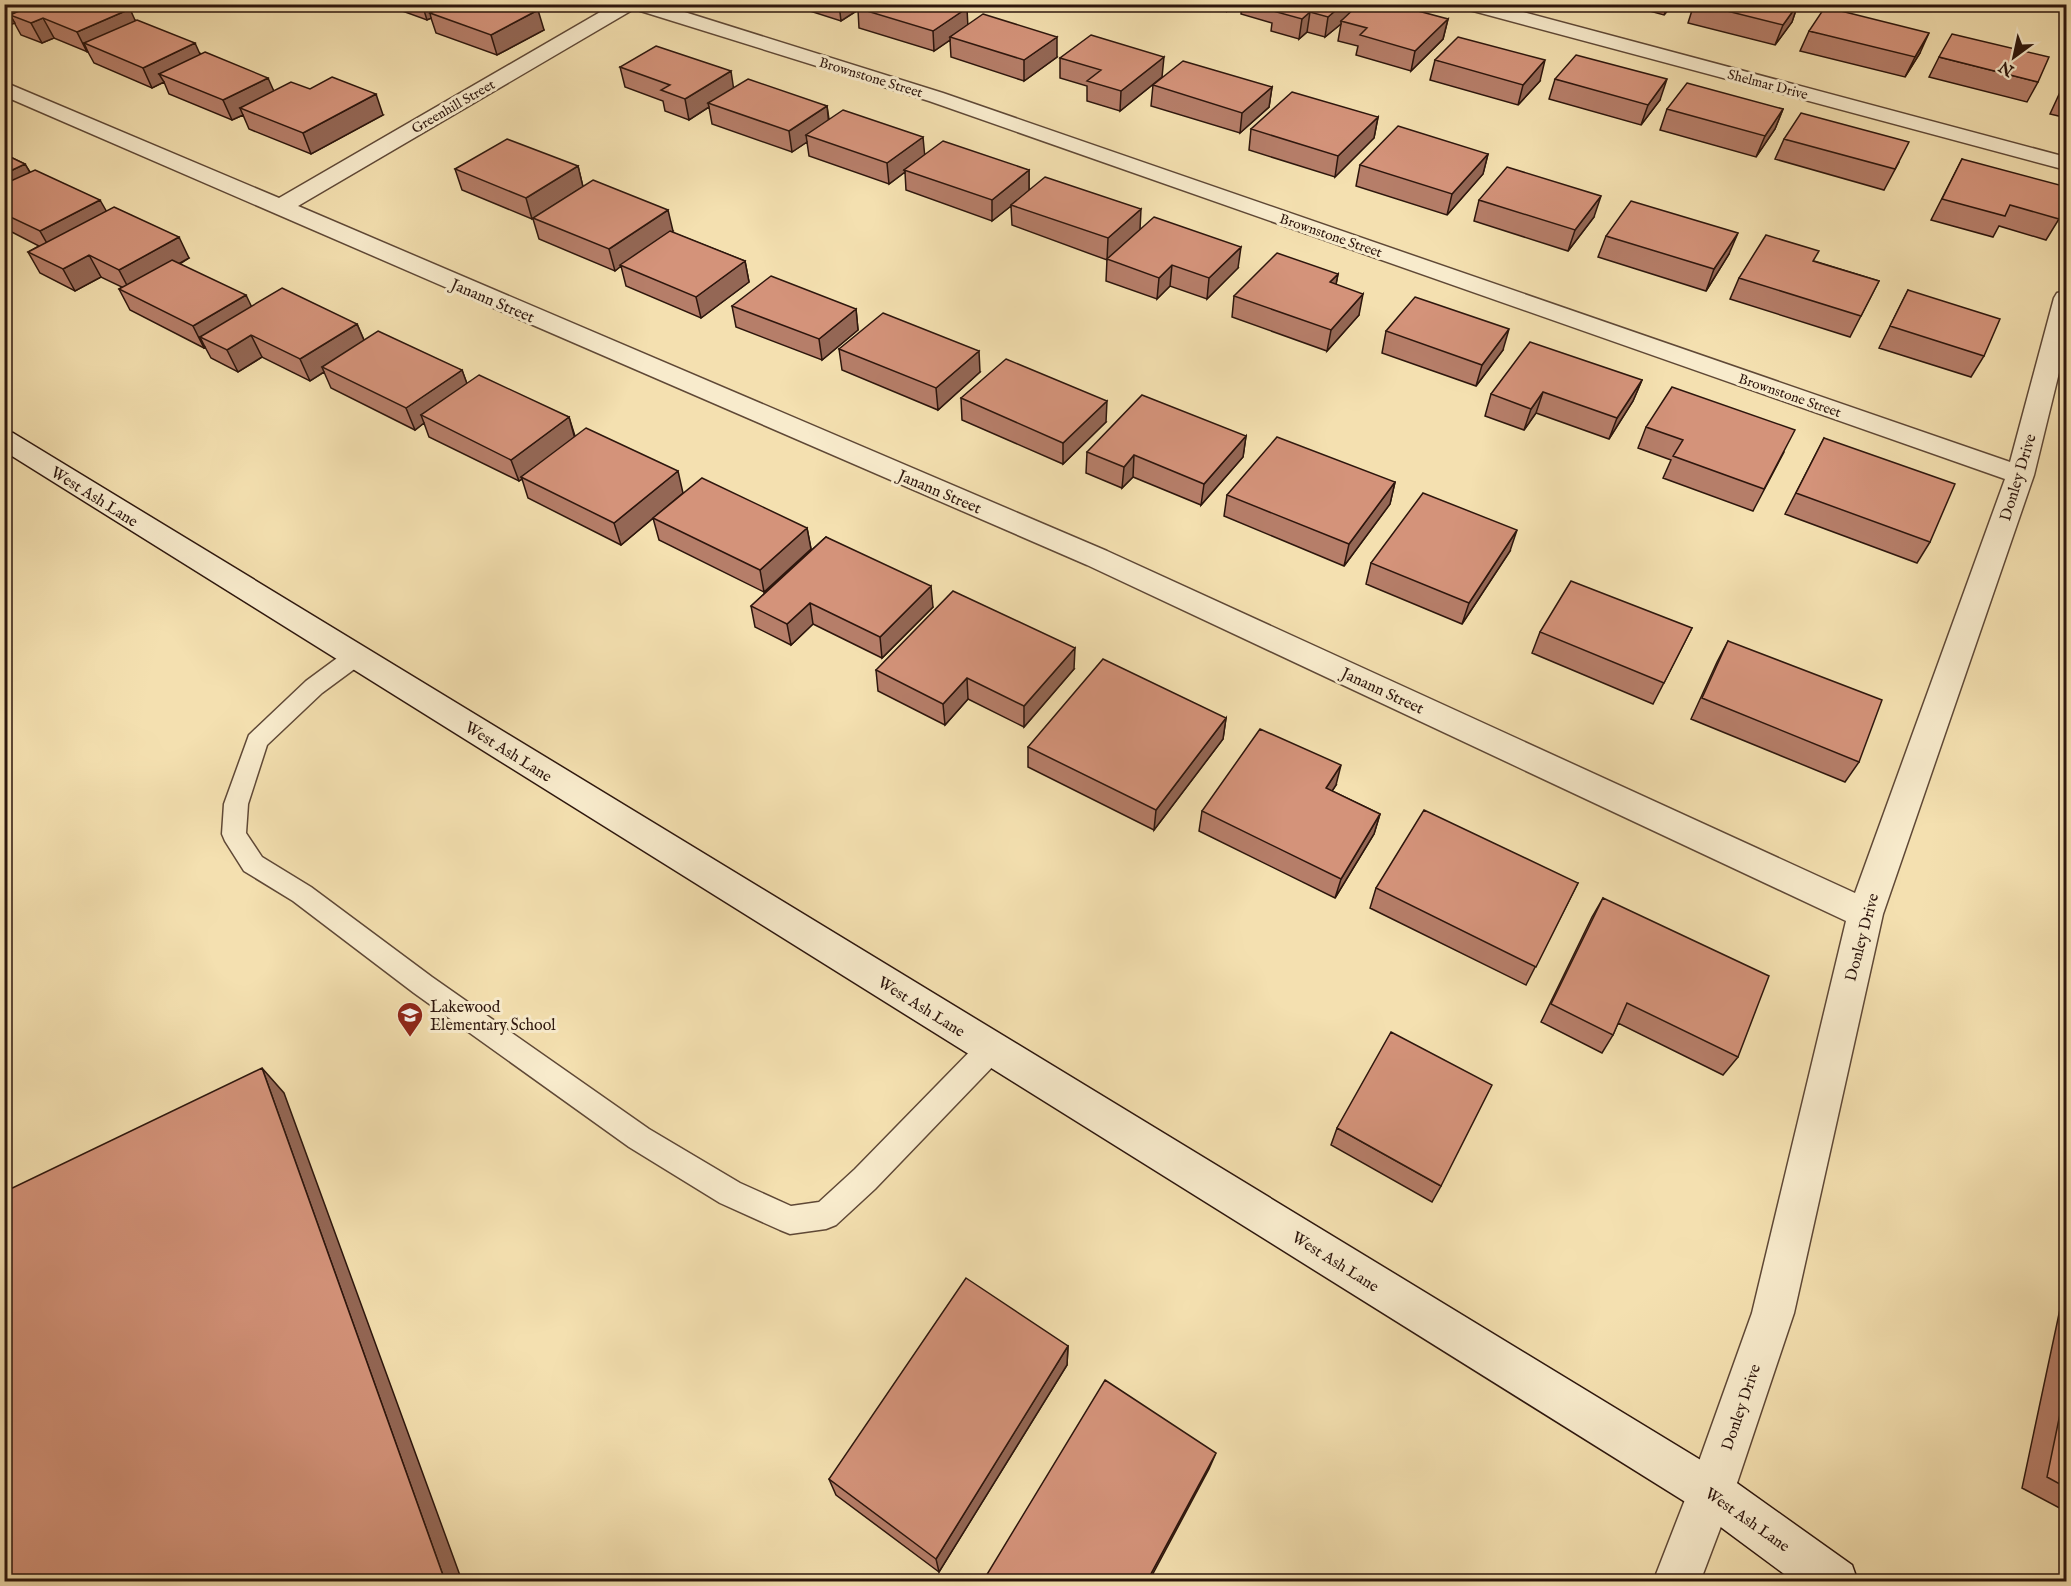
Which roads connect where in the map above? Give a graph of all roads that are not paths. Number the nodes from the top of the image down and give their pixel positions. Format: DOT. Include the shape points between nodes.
graph roads {
  1 [pos="628,4"];
  2 [pos="638,4"];
  3 [pos="1469,4"];
  4 [pos="4,88"];
  5 [pos="2067,164"];
  6 [pos="278,208"];
  7 [pos="2067,298"];
  8 [pos="4,440"];
  9 [pos="2020,475"];
  10 [pos="356,656"];
  11 [pos="1865,914"];
  12 [pos="991,1049"];
  13 [pos="1712,1492"];
  14 [pos="1676,1581"];
  15 [pos="1835,1581"];
  1 -- 6 [label="street, Greenhill Street"];
  2 -- 9 [label="street, Brownstone Street" via="936,98"];
  3 -- 5 [label="street, Shelmar Drive"];
  4 -- 6 [label="street, Janann Street"];
  6 -- 11 [label="street, Janann Street" via="1097,558"];
  7 -- 9 [label="street, Donley Drive"];
  8 -- 10 [label="street, West Ash Lane"];
  9 -- 11 [label="street, Donley Drive"];
  10 -- 12 [label="street, West Ash Lane"];
  10 -- 12 [label="lane" via="314,687 257,741 236,804 234,834 253,864 302,894 639,1138 730,1193 790,1220 825,1215"];
  11 -- 13 [label="street, Donley Drive" via="1773,1312"];
  12 -- 13 [label="street, West Ash Lane"];
  13 -- 14 [label="street, Donley Drive"];
  13 -- 15 [label="street, West Ash Lane"];
}
